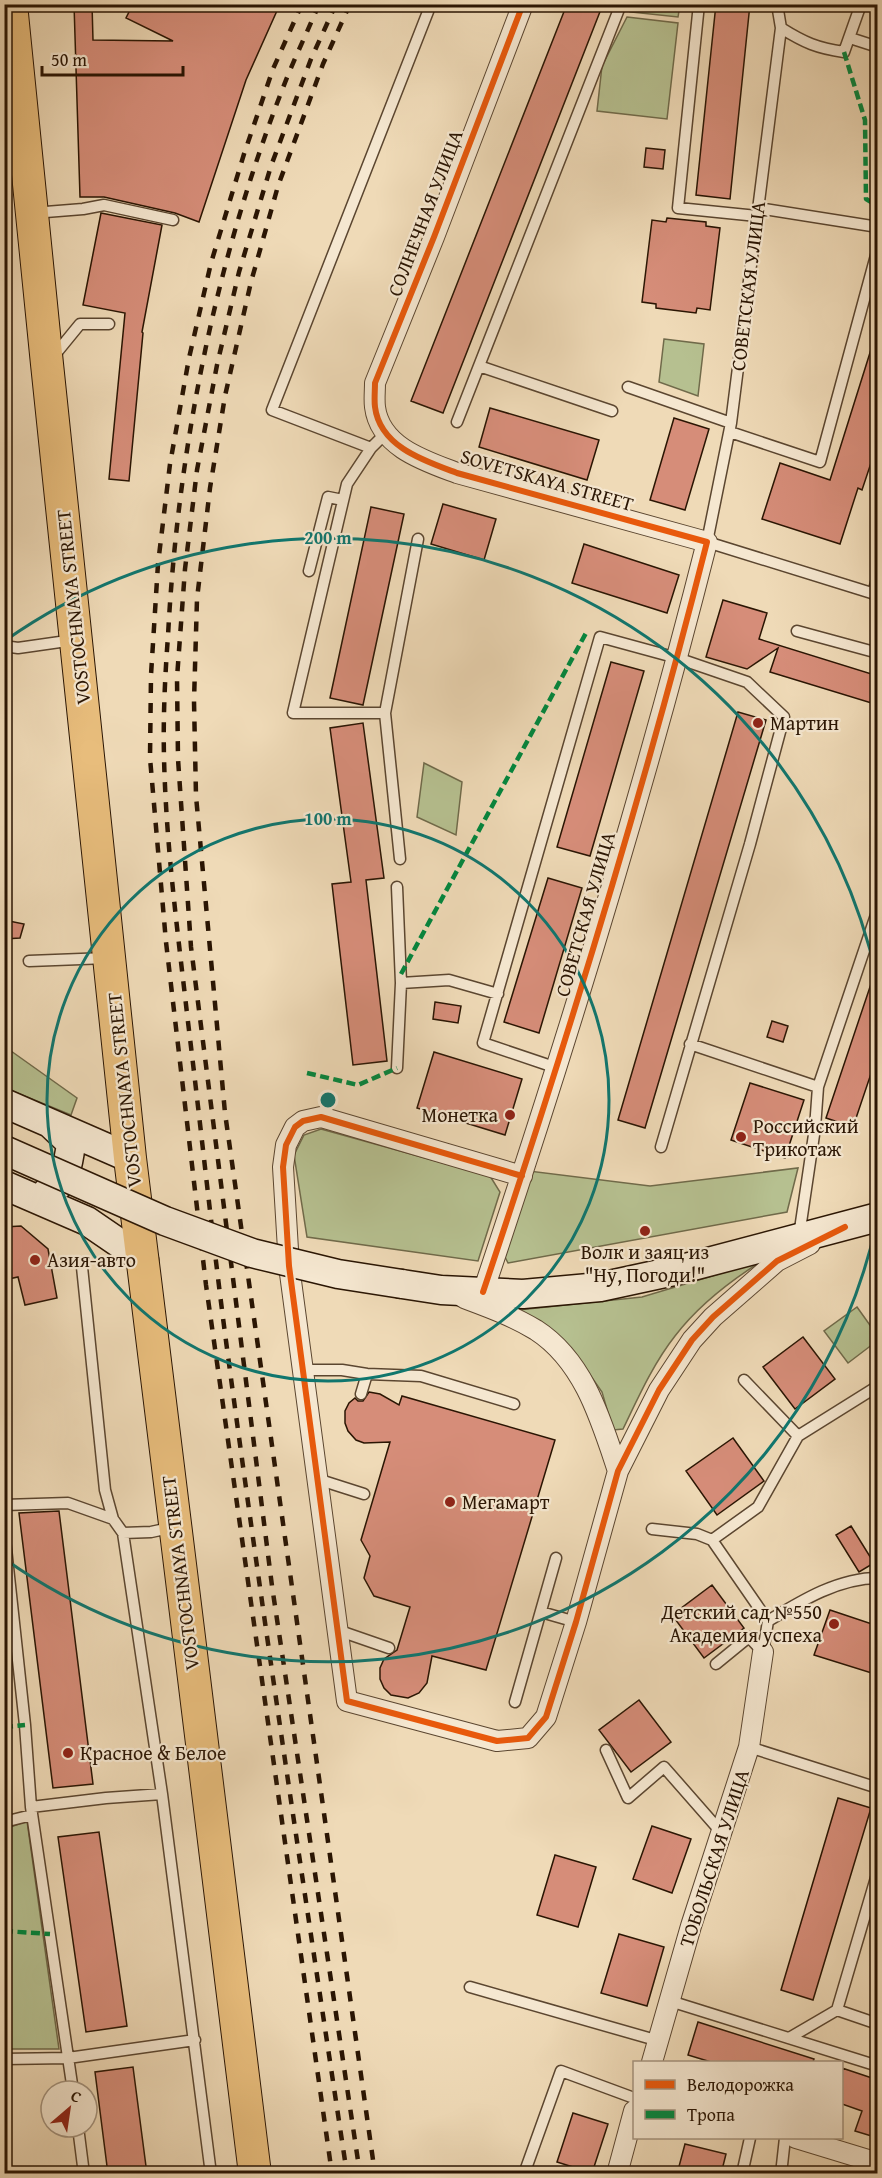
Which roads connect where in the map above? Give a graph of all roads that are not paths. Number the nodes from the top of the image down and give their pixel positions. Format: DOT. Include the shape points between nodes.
graph roads {
  1 [pos="431,4"];
  2 [pos="523,4"];
  3 [pos="621,4"];
  4 [pos="699,4"];
  5 [pos="777,4"];
  6 [pos="861,4"];
  7 [pos="16,18"];
  8 [pos="781,28"];
  9 [pos="850,38"];
  10 [pos="878,47"];
  11 [pos="758,212"];
  12 [pos="33,213"];
  13 [pos="173,220"];
  14 [pos="878,227"];
  15 [pos="878,248"];
  16 [pos="109,324"];
  17 [pos="46,364"];
  18 [pos="479,366"];
  19 [pos="628,387"];
  20 [pos="612,411"];
  21 [pos="457,422"];
  22 [pos="730,428"];
  23 [pos="385,434"];
  24 [pos="371,448"];
  25 [pos="343,500"];
  26 [pos="418,539"];
  27 [pos="707,542"];
  28 [pos="309,571"];
  29 [pos="878,575"];
  30 [pos="875,594"];
  31 [pos="797,631"];
  32 [pos="77,639"];
  33 [pos="4,646"];
  34 [pos="878,653"];
  35 [pos="677,658"];
  36 [pos="385,713"];
  37 [pos="400,859"];
  38 [pos="397,887"];
  39 [pos="878,909"];
  40 [pos="110,958"];
  41 [pos="29,961"];
  42 [pos="401,983"];
  43 [pos="498,994"];
  44 [pos="690,1044"];
  45 [pos="397,1068"];
  46 [pos="557,1068"];
  47 [pos="818,1087"];
  48 [pos="4,1103"];
  49 [pos="50,1123"];
  50 [pos="661,1147"];
  51 [pos="4,1150"];
  52 [pos="130,1158"];
  53 [pos="522,1176"];
  54 [pos="4,1185"];
  55 [pos="31,1196"];
  56 [pos="867,1222"];
  57 [pos="799,1238"];
  58 [pos="144,1260"];
  59 [pos="82,1266"];
  60 [pos="441,1290"];
  61 [pos="483,1292"];
  62 [pos="303,1370"];
  63 [pos="367,1374"];
  64 [pos="744,1380"];
  65 [pos="878,1386"];
  66 [pos="361,1394"];
  67 [pos="514,1404"];
  68 [pos="798,1436"];
  69 [pos="618,1471"];
  70 [pos="317,1479"];
  71 [pos="364,1494"];
  72 [pos="4,1505"];
  73 [pos="113,1519"];
  74 [pos="174,1527"];
  75 [pos="652,1529"];
  76 [pos="4,1530"];
  77 [pos="123,1533"];
  78 [pos="712,1540"];
  79 [pos="556,1558"];
  80 [pos="875,1575"];
  81 [pos="541,1612"];
  82 [pos="768,1621"];
  83 [pos="576,1622"];
  84 [pos="337,1630"];
  85 [pos="389,1648"];
  86 [pos="764,1652"];
  87 [pos="716,1664"];
  88 [pos="515,1702"];
  89 [pos="749,1747"];
  90 [pos="606,1750"];
  91 [pos="878,1788"];
  92 [pos="162,1794"];
  93 [pos="32,1811"];
  94 [pos="4,1822"];
  95 [pos="722,1832"];
  96 [pos="878,1871"];
  97 [pos="470,1987"];
  98 [pos="670,2001"];
  99 [pos="837,2010"];
  100 [pos="878,2025"];
  101 [pos="789,2038"];
  102 [pos="195,2040"];
  103 [pos="659,2042"];
  104 [pos="68,2058"];
  105 [pos="4,2059"];
  106 [pos="652,2061"];
  107 [pos="878,2066"];
  108 [pos="71,2079"];
  109 [pos="633,2098"];
  110 [pos="633,2115"];
  111 [pos="80,2139"];
  112 [pos="750,2139"];
  113 [pos="785,2139"];
  114 [pos="799,2139"];
  115 [pos="878,2163"];
  116 [pos="84,2174"];
  117 [pos="211,2174"];
  118 [pos="255,2174"];
  119 [pos="524,2174"];
  120 [pos="617,2174"];
  121 [pos="742,2174"];
  122 [pos="781,2174"];
  1 -- 24 [label="lane" via="272,410"];
  2 -- 23 [label="street, СОЛНЕЧНАЯ УЛИЦА" via="375,383 375,410"];
  3 -- 18 [label="lane"];
  4 -- 11 [label="lane" via="678,208"];
  5 -- 8 [label="lane, СОВЕТСКАЯ УЛИЦА"];
  6 -- 9 [label="lane"];
  7 -- 12 [label="main road, VOSTOCHNAYA STREET"];
  8 -- 9 [label="lane" via="816,47 844,52"];
  8 -- 11 [label="lane, СОВЕТСКАЯ УЛИЦА"];
  9 -- 10 [label="lane"];
  11 -- 14 [label="lane"];
  11 -- 22 [label="lane, СОВЕТСКАЯ УЛИЦА"];
  12 -- 13 [label="lane" via="104,205"];
  12 -- 17 [label="main road, VOSTOCHNAYA STREET"];
  15 -- 22 [label="lane" via="820,462"];
  16 -- 17 [label="lane" via="80,324"];
  17 -- 32 [label="main road, VOSTOCHNAYA STREET"];
  18 -- 20 [label="lane"];
  18 -- 21 [label="lane"];
  19 -- 22 [label="lane"];
  22 -- 27 [label="lane, СОВЕТСКАЯ УЛИЦА"];
  23 -- 24 [label="lane"];
  23 -- 27 [label="street, SOVETSKAYA STREET" via="408,452 457,473"];
  24 -- 25 [label="lane" via="347,484"];
  25 -- 28 [label="lane" via="328,497"];
  25 -- 36 [label="lane" via="293,713"];
  26 -- 36 [label="lane"];
  27 -- 30 [label="lane"];
  27 -- 35 [label="street, СОВЕТСКАЯ УЛИЦА"];
  29 -- 30 [label="lane"];
  31 -- 34 [label="lane"];
  32 -- 33 [label="lane" via="18,648"];
  32 -- 40 [label="main road, VOSTOCHNAYA STREET"];
  35 -- 43 [label="lane" via="600,637"];
  35 -- 44 [label="lane" via="747,682 784,717"];
  35 -- 46 [label="street, СОВЕТСКАЯ УЛИЦА"];
  36 -- 37 [label="lane"];
  38 -- 42 [label="lane"];
  39 -- 47 [label="lane"];
  40 -- 41 [label="lane"];
  40 -- 52 [label="main road, VOSTOCHNAYA STREET"];
  42 -- 43 [label="lane" via="449,980"];
  42 -- 45 [label="lane"];
  43 -- 46 [label="lane" via="483,1043"];
  44 -- 47 [label="lane"];
  44 -- 50 [label="lane"];
  46 -- 53 [label="street, СОВЕТСКАЯ УЛИЦА"];
  47 -- 57 [label="lane"];
  48 -- 49 [label="main road"];
  49 -- 52 [label="main road"];
  49 -- 55 [label="main road" via="71,1143 68,1170 52,1191"];
  51 -- 60 [label="main road, bridge" via="165,1221 252,1252 338,1274"];
  52 -- 58 [label="main road, VOSTOCHNAYA STREET"];
  53 -- 61 [label="street, СОВЕТСКАЯ УЛИЦА"];
  53 -- 62 [label="street" via="321,1116 295,1127 286,1145 283,1167 289,1266"];
  54 -- 55 [label="main road"];
  55 -- 58 [label="main road" via="87,1221"];
  56 -- 57 [label="main road"];
  56 -- 69 [label="street" via="777,1261 712,1317 659,1390"];
  57 -- 61 [label="main road" via="600,1287 523,1294"];
  58 -- 74 [label="main road, VOSTOCHNAYA STREET"];
  59 -- 73 [label="lane" via="105,1491"];
  60 -- 61 [label="main road"];
  60 -- 69 [label="street" via="504,1313 537,1331 564,1354 585,1385"];
  62 -- 63 [label="lane"];
  62 -- 70 [label="street"];
  63 -- 66 [label="lane"];
  63 -- 67 [label="lane" via="421,1376"];
  64 -- 68 [label="lane"];
  65 -- 68 [label="lane"];
  68 -- 78 [label="lane" via="758,1507"];
  69 -- 83 [label="street"];
  70 -- 71 [label="lane"];
  70 -- 84 [label="street"];
  72 -- 73 [label="lane" via="68,1503"];
  73 -- 77 [label="lane"];
  74 -- 77 [label="lane"];
  74 -- 118 [label="main road, VOSTOCHNAYA STREET"];
  75 -- 78 [label="lane" via="697,1534"];
  76 -- 93 [label="lane"];
  77 -- 92 [label="lane"];
  78 -- 82 [label="lane"];
  79 -- 81 [label="lane"];
  80 -- 82 [label="lane" via="832,1587"];
  81 -- 83 [label="lane"];
  81 -- 88 [label="lane"];
  82 -- 86 [label="lane"];
  83 -- 84 [label="street" via="546,1717 528,1738 497,1741 347,1701"];
  84 -- 85 [label="lane"];
  86 -- 87 [label="lane" via="749,1637"];
  86 -- 89 [label="street, ТОБОЛЬСКАЯ УЛИЦА"];
  89 -- 91 [label="lane"];
  89 -- 95 [label="street, ТОБОЛЬСКАЯ УЛИЦА"];
  90 -- 95 [label="lane" via="628,1798 664,1767"];
  92 -- 93 [label="lane" via="106,1798"];
  92 -- 102 [label="lane"];
  93 -- 94 [label="lane"];
  93 -- 104 [label="lane"];
  95 -- 98 [label="street, ТОБОЛЬСКАЯ УЛИЦА"];
  96 -- 99 [label="lane"];
  97 -- 103 [label="lane"];
  98 -- 101 [label="lane"];
  98 -- 103 [label="street, ТОБОЛЬСКАЯ УЛИЦА"];
  99 -- 100 [label="lane"];
  99 -- 101 [label="lane"];
  101 -- 107 [label="lane"];
  102 -- 104 [label="lane"];
  102 -- 117 [label="lane"];
  103 -- 106 [label="street, ТОБОЛЬСКАЯ УЛИЦА"];
  104 -- 105 [label="lane"];
  104 -- 108 [label="lane"];
  109 -- 119 [label="lane" via="561,2071"];
  110 -- 120 [label="street"];
  111 -- 116 [label="lane"];
  112 -- 121 [label="lane"];
  113 -- 122 [label="lane"];
  114 -- 115 [label="street"];
}
